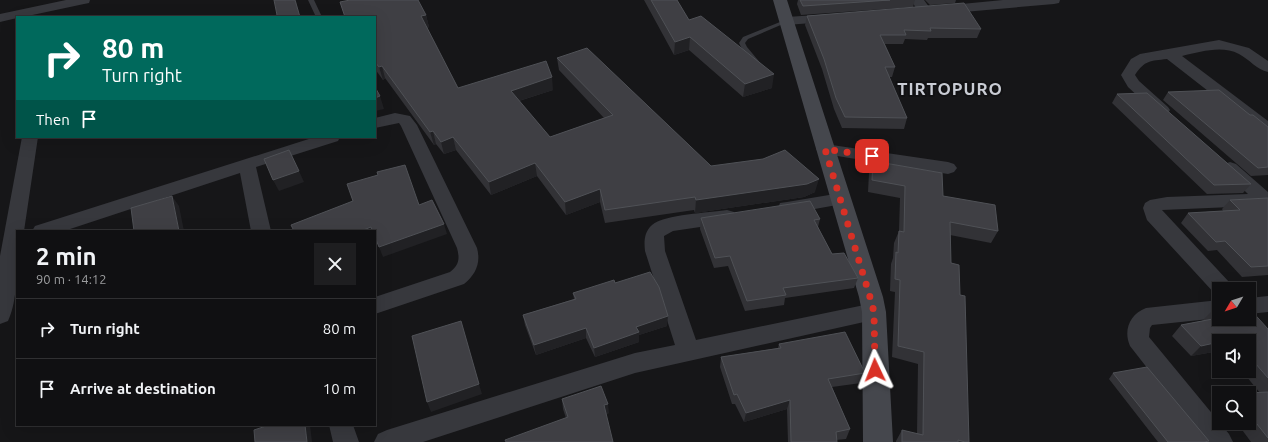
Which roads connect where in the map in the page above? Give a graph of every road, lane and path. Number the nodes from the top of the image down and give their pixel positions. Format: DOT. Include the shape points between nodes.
graph roads {
  1 [pos="84,0"];
  2 [pos="311,0"];
  3 [pos="780,0"];
  4 [pos="917,0"];
  5 [pos="1054,0"];
  6 [pos="1010,2"];
  7 [pos="925,11"];
  8 [pos="51,12"];
  9 [pos="895,13"];
  10 [pos="16,16"];
  11 [pos="17,16"];
  12 [pos="319,16"];
  13 [pos="841,17"];
  14 [pos="0,18"];
  15 [pos="787,21"];
  16 [pos="1170,54"];
  17 [pos="1268,68"];
  18 [pos="763,69"];
  19 [pos="1173,119"];
  20 [pos="376,123"];
  21 [pos="1268,129"];
  22 [pos="30,138"];
  23 [pos="329,138"];
  24 [pos="825,149"];
  25 [pos="1220,159"];
  26 [pos="247,164"];
  27 [pos="948,168"];
  28 [pos="841,200"];
  29 [pos="1267,200"];
  30 [pos="770,210"];
  31 [pos="747,214"];
  32 [pos="45,230"];
  33 [pos="261,230"];
  34 [pos="10,241"];
  35 [pos="1216,282"];
  36 [pos="1268,304"];
  37 [pos="1256,305"];
  38 [pos="376,306"];
  39 [pos="1212,310"];
  40 [pos="874,312"];
  41 [pos="0,315"];
  42 [pos="689,352"];
  43 [pos="341,426"];
  44 [pos="346,442"];
  45 [pos="387,442"];
  46 [pos="878,442"];
  47 [pos="1220,442"];
  1 -- 8 [label="street"];
  2 -- 12 [label="lane"];
  3 -- 15 [label="street"];
  4 -- 7 [label="street"];
  5 -- 6 [label="street"];
  6 -- 7 [label="street"];
  7 -- 9 [label="street"];
  8 -- 11 [label="street"];
  10 -- 14 [label="street"];
  13 -- 15 [label="street"];
  15 -- 18 [label="lane" via="745,38 742,43"];
  15 -- 24 [label="street"];
  16 -- 17 [label="street" via="1219,44 1244,51"];
  16 -- 19 [label="street" via="1144,57 1136,62 1128,75 1132,84"];
  16 -- 21 [label="street"];
  20 -- 38 [label="street" via="395,118 404,119 409,125 470,259 466,271 457,278"];
  22 -- 34 [label="street"];
  23 -- 26 [label="street"];
  24 -- 27 [label="street"];
  24 -- 28 [label="street"];
  25 -- 29 [label="street"];
  26 -- 32 [label="street"];
  26 -- 33 [label="street"];
  28 -- 30 [label="street"];
  28 -- 40 [label="street"];
  29 -- 35 [label="street" via="1167,203 1152,208 1154,215"];
  31 -- 42 [label="street" via="668,226 658,229 654,236 655,251"];
  34 -- 41 [label="street"];
  36 -- 37 [label="street"];
  39 -- 47 [label="street" via="1146,318 1140,325 1138,339"];
  40 -- 42 [label="street"];
  40 -- 46 [label="street"];
  42 -- 45 [label="street" via="635,363"];
  43 -- 44 [label="street"];
}
